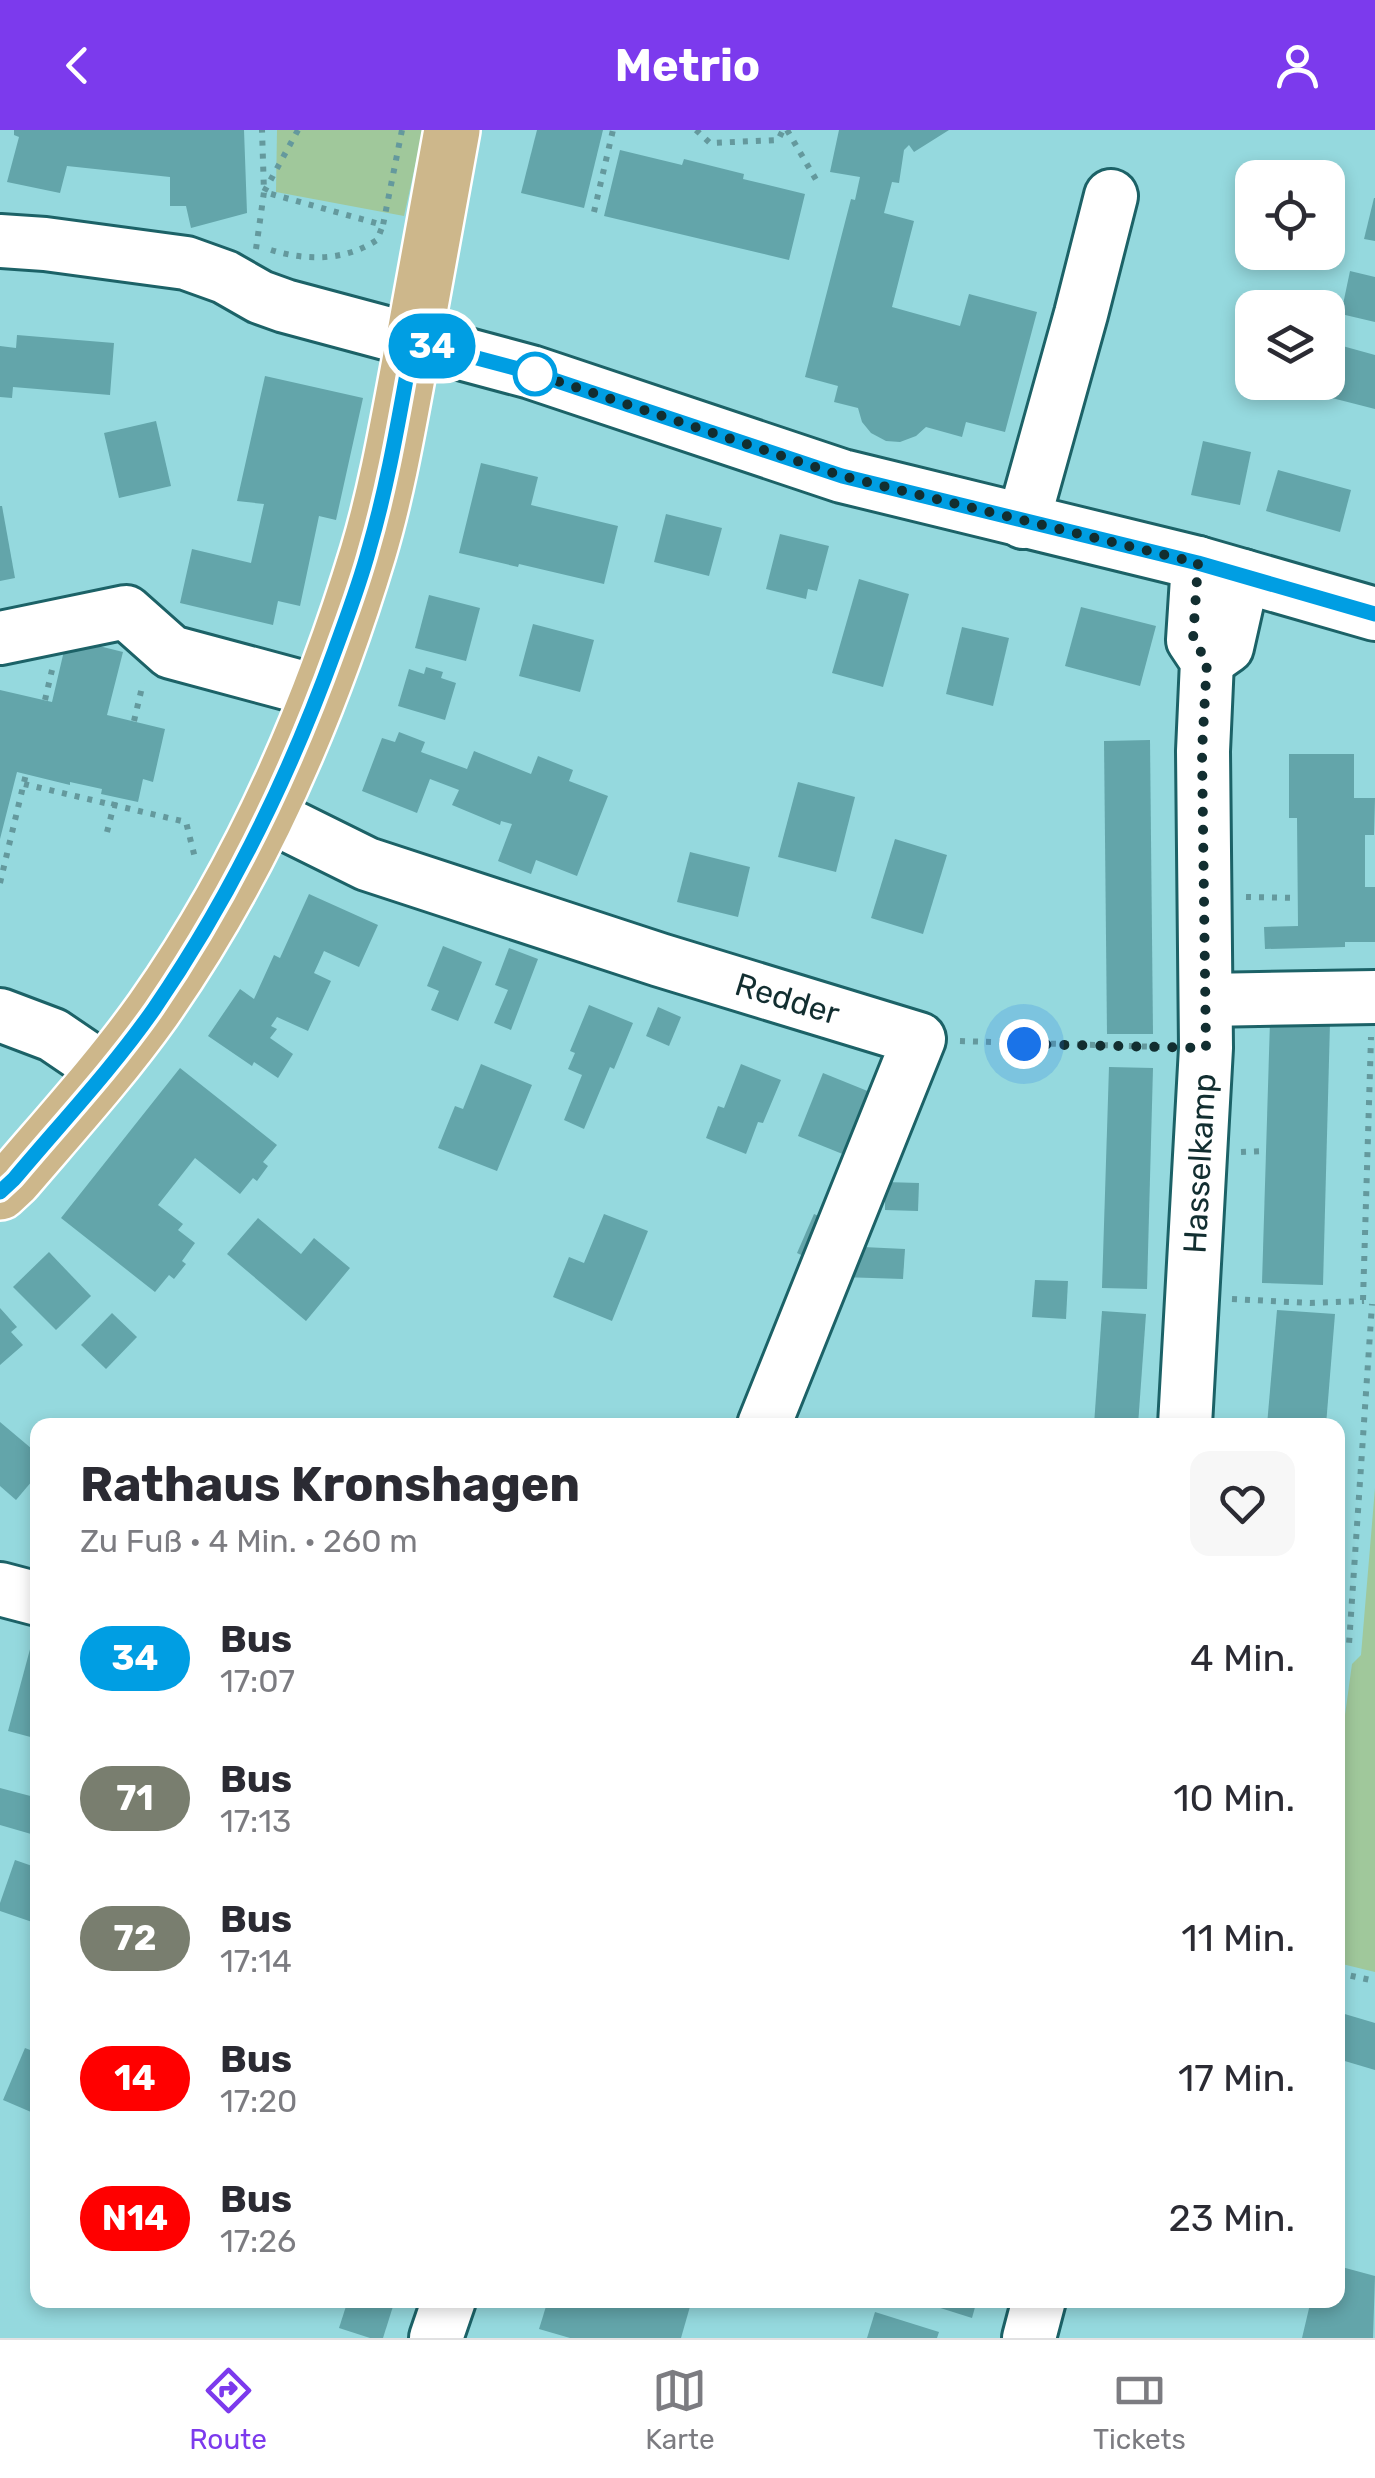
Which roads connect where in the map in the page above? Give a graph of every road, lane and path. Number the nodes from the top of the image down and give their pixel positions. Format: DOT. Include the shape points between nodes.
graph roads {
  1 [pos="262,130"];
  2 [pos="298,130"];
  3 [pos="402,130"];
  4 [pos="452,130"];
  5 [pos="613,130"];
  6 [pos="696,130"];
  7 [pos="785,130"];
  8 [pos="818,182"];
  9 [pos="264,192"];
  10 [pos="1110,196"];
  11 [pos="594,212"];
  12 [pos="408,228"];
  13 [pos="0,241"];
  14 [pos="253,267"];
  15 [pos="1054,318"];
  16 [pos="413,341"];
  17 [pos="1011,519"];
  18 [pos="1220,570"];
  19 [pos="1374,612"];
  20 [pos="10,636"];
  21 [pos="320,692"];
  22 [pos="26,774"];
  23 [pos="24,784"];
  24 [pos="115,801"];
  25 [pos="268,815"];
  26 [pos="107,832"];
  27 [pos="0,883"];
  28 [pos="226,890"];
  29 [pos="1374,997"];
  30 [pos="0,1014"];
  31 [pos="1206,1024"];
  32 [pos="919,1040"];
  33 [pos="106,1071"];
  34 [pos="1372,1148"];
  35 [pos="0,1192"];
  36 [pos="1282,1302"];
  37 [pos="1370,1303"];
  38 [pos="767,1418"];
  39 [pos="1185,1418"];
  40 [pos="0,1590"];
  41 [pos="30,1596"];
  42 [pos="1345,1645"];
  43 [pos="1345,1975"];
  44 [pos="1375,1981"];
  45 [pos="446,2308"];
  46 [pos="1037,2308"];
  47 [pos="436,2338"];
  48 [pos="1029,2338"];
  1 -- 9 [label="path"];
  2 -- 9 [label="path"];
  3 -- 12 [label="path"];
  4 -- 12 [label="main road"];
  5 -- 11 [label="path"];
  6 -- 7 [label="path" via="710,143 778,140"];
  7 -- 8 [label="path"];
  9 -- 12 [label="path"];
  9 -- 14 [label="path"];
  10 -- 17 [label="street" via="1081,314"];
  12 -- 14 [label="path" via="345,255 280,252"];
  12 -- 16 [label="main road"];
  13 -- 14 [label="street" via="186,263 224,276"];
  14 -- 16 [label="street" via="285,306"];
  15 -- 17 [label="street"];
  16 -- 17 [label="street" via="530,372 842,476"];
  16 -- 21 [label="main road" via="369,550"];
  17 -- 18 [label="street"];
  18 -- 19 [label="street"];
  18 -- 31 [label="street, Hasselkamp" via="1226,647 1207,661 1202,751"];
  20 -- 21 [label="street" via="126,612 171,652"];
  21 -- 25 [label="main road"];
  22 -- 23 [label="path"];
  23 -- 24 [label="path"];
  23 -- 27 [label="path" via="16,795"];
  24 -- 26 [label="path"];
  24 -- 28 [label="path" via="186,822 200,878"];
  25 -- 28 [label="main road"];
  25 -- 32 [label="street, Redder" via="367,864"];
  28 -- 33 [label="main road" via="162,997"];
  29 -- 31 [label="street"];
  29 -- 34 [label="path"];
  30 -- 33 [label="street" via="53,1034"];
  31 -- 32 [label="path"];
  31 -- 39 [label="street, Hasselkamp"];
  32 -- 38 [label="street"];
  33 -- 35 [label="main road"];
  34 -- 37 [label="path"];
  36 -- 37 [label="path"];
  37 -- 42 [label="path"];
  40 -- 41 [label="street"];
  43 -- 44 [label="path"];
  45 -- 47 [label="street"];
  46 -- 48 [label="street"];
}
